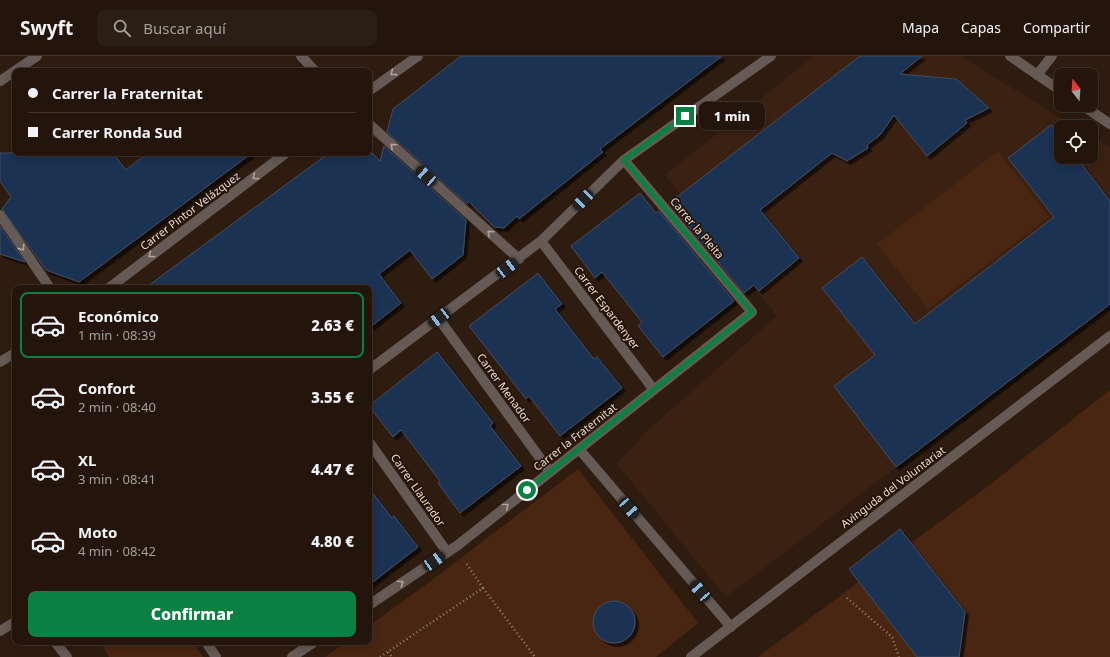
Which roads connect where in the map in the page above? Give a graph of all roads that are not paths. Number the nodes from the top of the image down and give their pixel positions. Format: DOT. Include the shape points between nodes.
graph roads {
  1 [pos="37,56"];
  2 [pos="301,56"];
  3 [pos="418,56"];
  4 [pos="771,56"];
  5 [pos="1010,56"];
  6 [pos="1052,56"];
  7 [pos="19,68"];
  8 [pos="312,68"];
  9 [pos="12,73"];
  10 [pos="1037,75"];
  11 [pos="0,81"];
  12 [pos="1054,86"];
  13 [pos="372,89"];
  14 [pos="1092,112"];
  15 [pos="1110,124"];
  16 [pos="372,127"];
  17 [pos="282,156"];
  18 [pos="624,160"];
  19 [pos="0,216"];
  20 [pos="542,241"];
  21 [pos="519,259"];
  22 [pos="48,285"];
  23 [pos="112,285"];
  24 [pos="752,312"];
  25 [pos="439,318"];
  26 [pos="1110,336"];
  27 [pos="12,355"];
  28 [pos="0,362"];
  29 [pos="372,368"];
  30 [pos="654,390"];
  31 [pos="372,446"];
  32 [pos="579,449"];
  33 [pos="550,472"];
  34 [pos="447,552"];
  35 [pos="372,603"];
  36 [pos="12,624"];
  37 [pos="731,627"];
  38 [pos="0,631"];
  39 [pos="57,645"];
  40 [pos="208,645"];
  41 [pos="310,645"];
  42 [pos="67,657"];
  43 [pos="216,657"];
  44 [pos="292,657"];
  45 [pos="691,657"];
  1 -- 7 [label="street"];
  2 -- 8 [label="street"];
  3 -- 13 [label="street, one-way"];
  4 -- 18 [label="street"];
  5 -- 10 [label="street"];
  6 -- 10 [label="street"];
  9 -- 11 [label="street"];
  10 -- 12 [label="street"];
  14 -- 15 [label="street"];
  21 -- 16 [label="street, one-way"];
  17 -- 23 [label="street, Carrer Pintor Velázquez, one-way"];
  18 -- 20 [label="street"];
  18 -- 24 [label="street, Carrer la Pleita"];
  19 -- 22 [label="street, one-way"];
  20 -- 21 [label="street"];
  20 -- 30 [label="street, Carrer Espardenyer"];
  21 -- 25 [label="street"];
  24 -- 30 [label="street, Carrer la Fraternitat"];
  25 -- 29 [label="street"];
  25 -- 33 [label="street, Carrer Menador"];
  26 -- 37 [label="street, Avinguda del Voluntariat"];
  27 -- 28 [label="street"];
  30 -- 32 [label="street, Carrer la Fraternitat"];
  31 -- 34 [label="street, Carrer Llaurador"];
  32 -- 33 [label="street, Carrer la Fraternitat"];
  32 -- 37 [label="street"];
  34 -- 33 [label="street, Carrer la Fraternitat, one-way"];
  35 -- 34 [label="street, Carrer la Fraternitat, one-way"];
  36 -- 38 [label="street"];
  37 -- 45 [label="street, Avinguda del Voluntariat"];
  39 -- 42 [label="street"];
  40 -- 43 [label="street"];
  41 -- 44 [label="street"];
}
